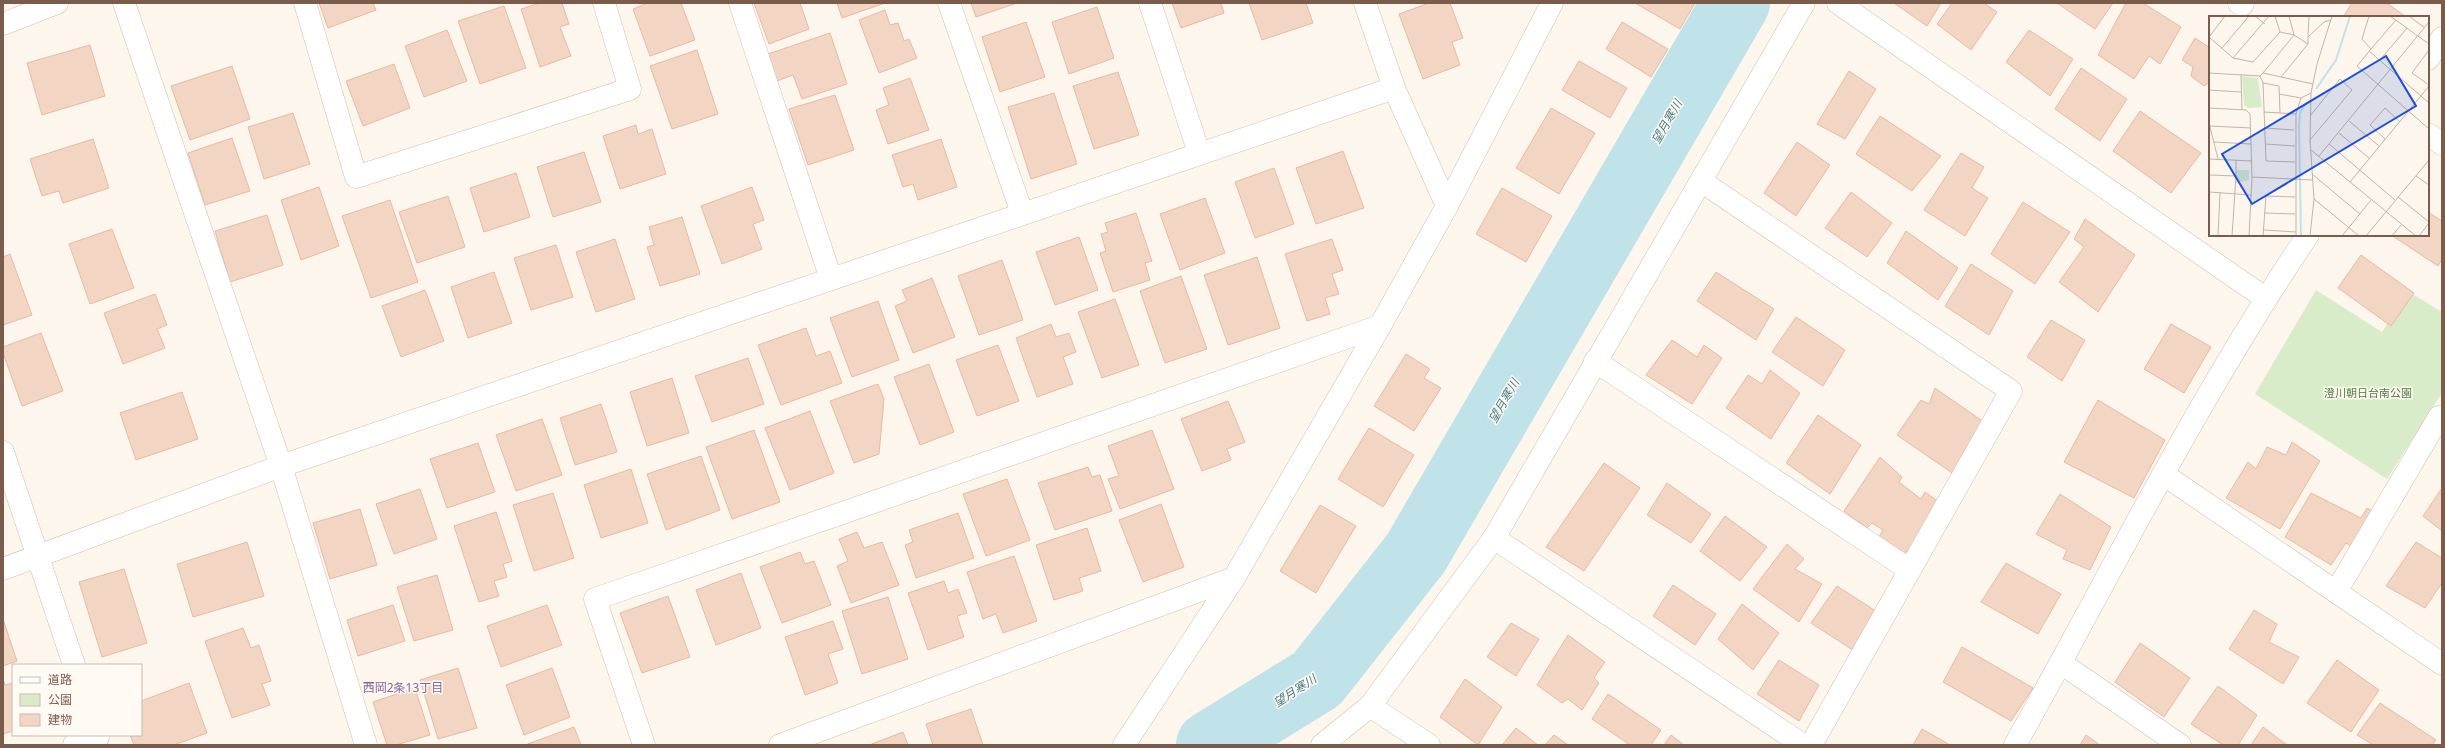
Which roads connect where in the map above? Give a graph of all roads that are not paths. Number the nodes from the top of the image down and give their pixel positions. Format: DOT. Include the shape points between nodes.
graph roads {
  1 [pos="57,3"];
  2 [pos="124,3"];
  3 [pos="304,3"];
  4 [pos="604,3"];
  5 [pos="740,3"];
  6 [pos="949,3"];
  7 [pos="1150,3"];
  8 [pos="1365,3"];
  9 [pos="1552,3"];
  10 [pos="1804,3"];
  11 [pos="1838,3"];
  12 [pos="2239,3"];
  13 [pos="2243,3"];
  14 [pos="3,24"];
  15 [pos="2442,38"];
  16 [pos="2429,58"];
  17 [pos="1394,88"];
  18 [pos="2429,135"];
  19 [pos="2442,144"];
  20 [pos="1199,153"];
  21 [pos="1701,181"];
  22 [pos="1447,206"];
  23 [pos="1022,213"];
  24 [pos="2307,236"];
  25 [pos="831,279"];
  26 [pos="2265,298"];
  27 [pos="1380,326"];
  28 [pos="1595,361"];
  29 [pos="2441,417"];
  30 [pos="3,452"];
  31 [pos="281,466"];
  32 [pos="2163,474"];
  33 [pos="1494,538"];
  34 [pos="38,557"];
  35 [pos="3,569"];
  36 [pos="1910,570"];
  37 [pos="1234,578"];
  38 [pos="2336,592"];
  39 [pos="2061,663"];
  40 [pos="74,664"];
  41 [pos="2442,664"];
  42 [pos="1370,706"];
  43 [pos="98,739"];
  44 [pos="74,745"];
  45 [pos="366,745"];
  46 [pos="644,745"];
  47 [pos="780,745"];
  48 [pos="1124,745"];
  49 [pos="1322,745"];
  50 [pos="1429,745"];
  51 [pos="1803,745"];
  52 [pos="1811,745"];
  53 [pos="2015,745"];
  54 [pos="2180,745"];
  1 -- 14 [label="street"];
  2 -- 31 [label="street"];
  3 -- 4 [label="street" via="356,177 630,89"];
  5 -- 25 [label="street"];
  6 -- 23 [label="street"];
  7 -- 20 [label="street"];
  8 -- 17 [label="street"];
  9 -- 22 [label="street"];
  10 -- 21 [label="street"];
  11 -- 26 [label="street"];
  12 -- 13 [label="street"];
  15 -- 16 [label="street"];
  17 -- 20 [label="street"];
  17 -- 22 [label="street"];
  18 -- 19 [label="street"];
  20 -- 23 [label="street"];
  21 -- 28 [label="street"];
  21 -- 36 [label="street" via="2011,391"];
  22 -- 27 [label="street"];
  23 -- 25 [label="street"];
  24 -- 26 [label="street"];
  25 -- 31 [label="street"];
  26 -- 32 [label="street"];
  27 -- 37 [label="street"];
  27 -- 46 [label="street" via="595,599"];
  28 -- 33 [label="street"];
  28 -- 36 [label="street"];
  29 -- 38 [label="street"];
  30 -- 34 [label="street"];
  31 -- 34 [label="street"];
  31 -- 45 [label="street"];
  32 -- 38 [label="street"];
  32 -- 39 [label="street"];
  33 -- 42 [label="street"];
  33 -- 51 [label="street"];
  34 -- 35 [label="street"];
  34 -- 40 [label="street"];
  36 -- 52 [label="street"];
  37 -- 47 [label="street"];
  37 -- 48 [label="street"];
  38 -- 41 [label="street"];
  39 -- 53 [label="street"];
  39 -- 54 [label="street"];
  42 -- 49 [label="street"];
  42 -- 50 [label="street"];
  43 -- 44 [label="street"];
}
